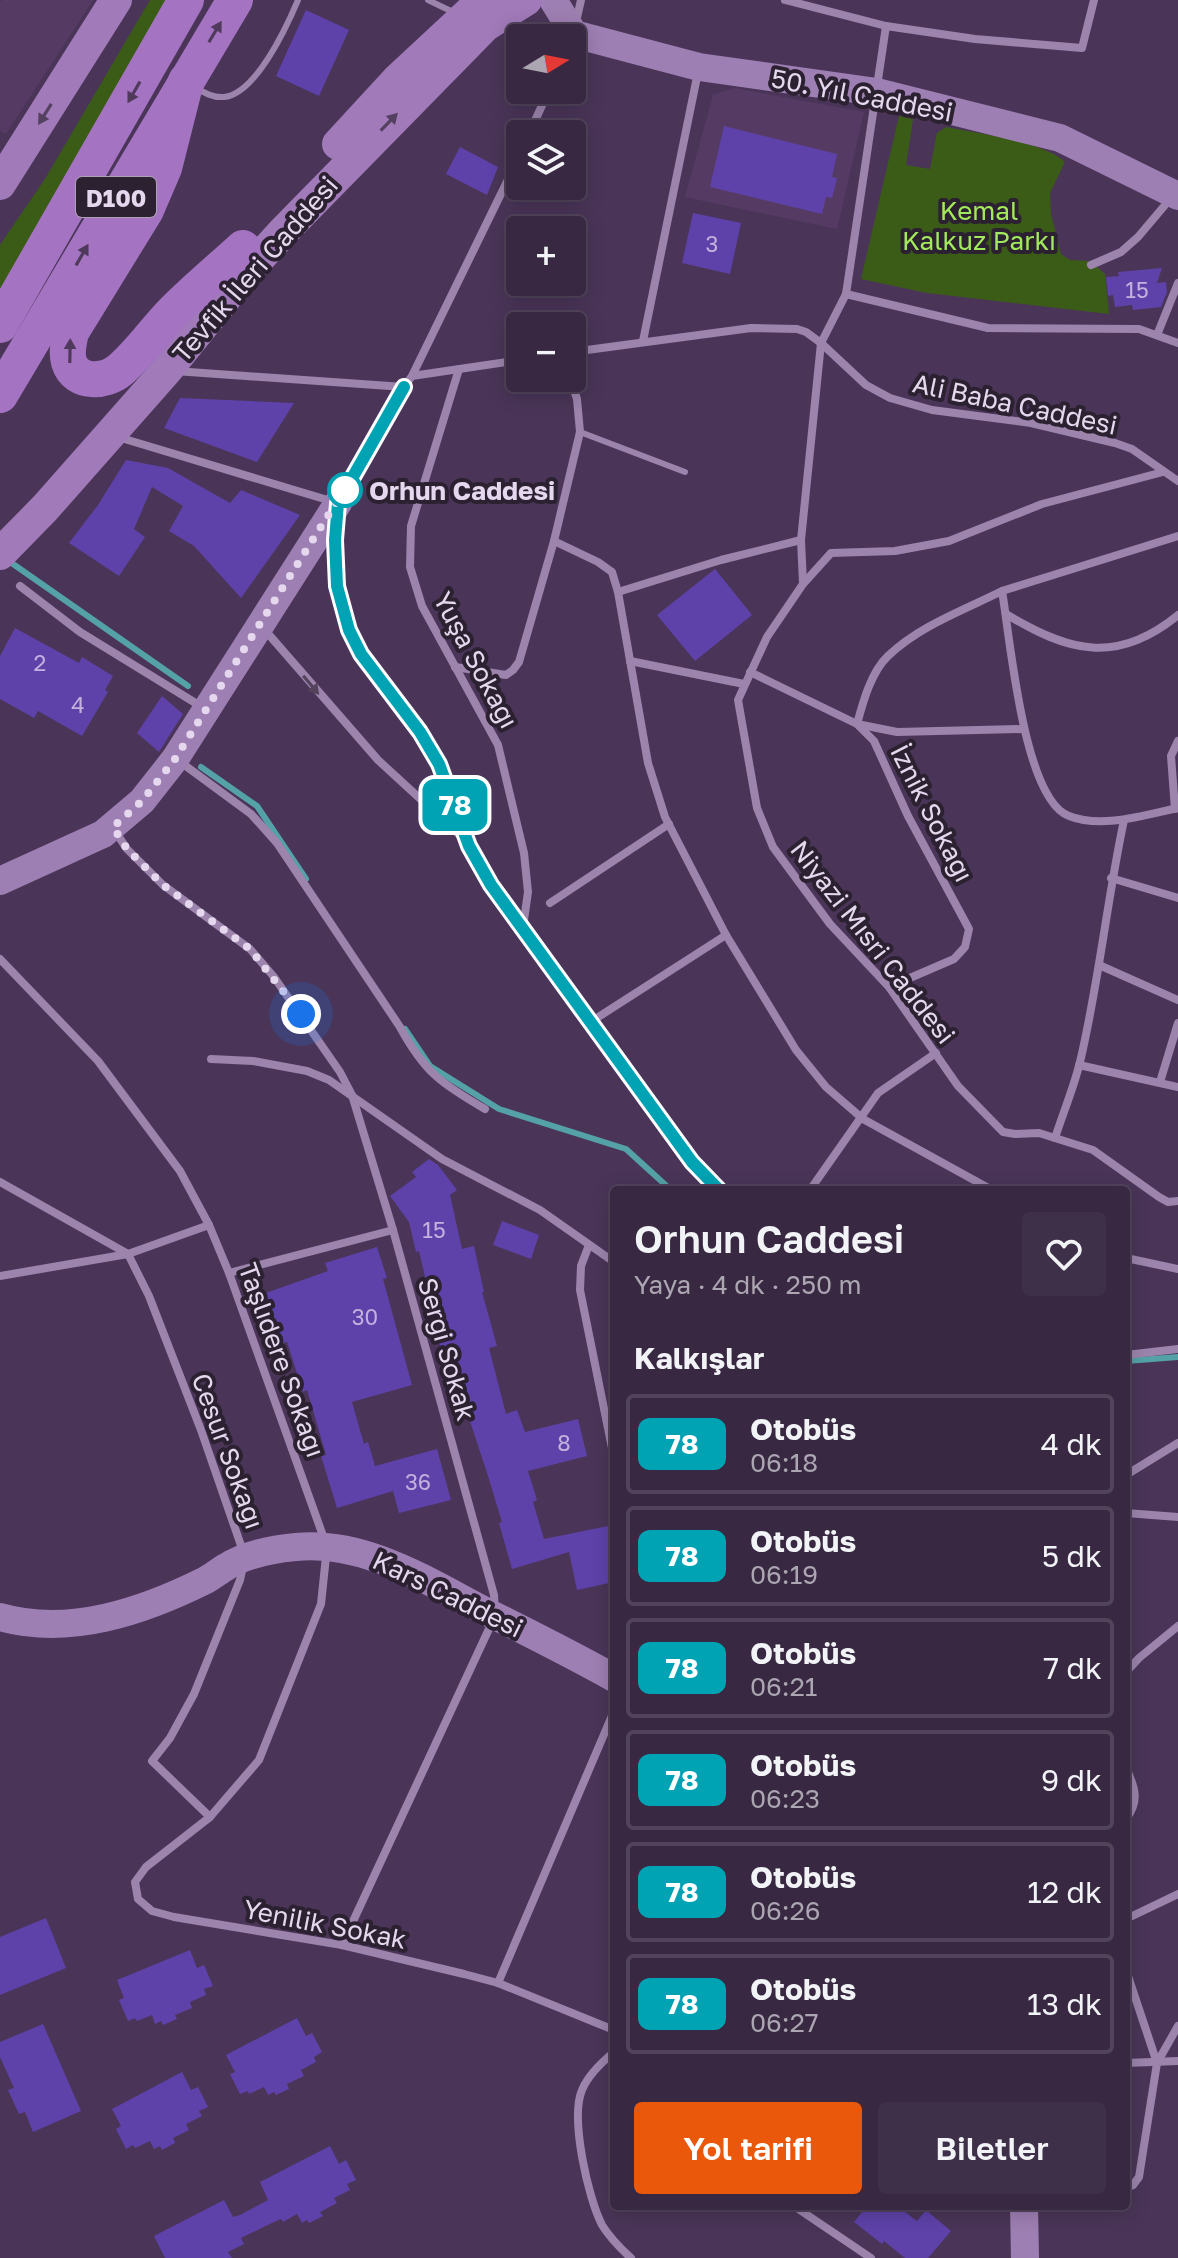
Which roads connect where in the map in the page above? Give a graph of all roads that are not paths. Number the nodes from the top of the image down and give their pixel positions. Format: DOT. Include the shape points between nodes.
graph roads {
  1 [pos="116,0"];
  2 [pos="186,0"];
  3 [pos="235,0"];
  4 [pos="298,0"];
  5 [pos="428,0"];
  6 [pos="526,0"];
  7 [pos="553,0"];
  8 [pos="581,0"];
  9 [pos="785,0"];
  10 [pos="1094,0"];
  11 [pos="474,9"];
  12 [pos="566,24"];
  13 [pos="576,24"];
  14 [pos="886,26"];
  15 [pos="586,39"];
  16 [pos="699,67"];
  17 [pos="186,81"];
  18 [pos="877,92"];
  19 [pos="4,169"];
  20 [pos="506,184"];
  21 [pos="1176,195"];
  22 [pos="243,248"];
  23 [pos="1091,265"];
  24 [pos="1178,283"];
  25 [pos="846,294"];
  26 [pos="0,325"];
  27 [pos="1157,335"];
  28 [pos="643,341"];
  29 [pos="821,343"];
  30 [pos="1178,343"];
  31 [pos="586,350"];
  32 [pos="506,362"];
  33 [pos="459,369"];
  34 [pos="166,371"];
  35 [pos="412,376"];
  36 [pos="404,387"];
  37 [pos="575,392"];
  38 [pos="0,395"];
  39 [pos="580,432"];
  40 [pos="110,434"];
  41 [pos="685,472"];
  42 [pos="1163,472"];
  43 [pos="1178,481"];
  44 [pos="338,503"];
  45 [pos="0,526"];
  46 [pos="1178,536"];
  47 [pos="801,540"];
  48 [pos="554,541"];
  49 [pos="0,554"];
  50 [pos="803,584"];
  51 [pos="20,586"];
  52 [pos="1002,591"];
  53 [pos="618,592"];
  54 [pos="1006,614"];
  55 [pos="1178,615"];
  56 [pos="261,625"];
  57 [pos="630,661"];
  58 [pos="455,667"];
  59 [pos="750,672"];
  60 [pos="744,684"];
  61 [pos="206,710"];
  62 [pos="857,724"];
  63 [pos="1023,729"];
  64 [pos="1178,741"];
  65 [pos="175,759"];
  66 [pos="1176,808"];
  67 [pos="1124,820"];
  68 [pos="669,824"];
  69 [pos="113,827"];
  70 [pos="469,846"];
  71 [pos="1111,878"];
  72 [pos="0,881"];
  73 [pos="1178,898"];
  74 [pos="550,903"];
  75 [pos="523,927"];
  76 [pos="726,935"];
  77 [pos="0,959"];
  78 [pos="1099,965"];
  79 [pos="889,987"];
  80 [pos="1178,1000"];
  81 [pos="592,1021"];
  82 [pos="1178,1023"];
  83 [pos="936,1053"];
  84 [pos="211,1059"];
  85 [pos="1079,1065"];
  86 [pos="1160,1082"];
  87 [pos="1178,1087"];
  88 [pos="352,1095"];
  89 [pos="485,1109"];
  90 [pos="863,1119"];
  91 [pos="1055,1138"];
  92 [pos="0,1182"];
  93 [pos="715,1186"];
  94 [pos="813,1186"];
  95 [pos="985,1186"];
  96 [pos="1178,1201"];
  97 [pos="209,1225"];
  98 [pos="393,1230"];
  99 [pos="589,1245"];
  100 [pos="128,1254"];
  101 [pos="610,1259"];
  102 [pos="1130,1259"];
  103 [pos="1178,1269"];
  104 [pos="229,1273"];
  105 [pos="0,1276"];
  106 [pos="1178,1349"];
  107 [pos="1130,1355"];
  108 [pos="610,1438"];
  109 [pos="1178,1443"];
  110 [pos="1130,1473"];
  111 [pos="1130,1513"];
  112 [pos="1178,1517"];
  113 [pos="327,1547"];
  114 [pos="236,1562"];
  115 [pos="0,1607"];
  116 [pos="495,1616"];
  117 [pos="0,1617"];
  118 [pos="1178,1626"];
  119 [pos="1130,1668"];
  120 [pos="610,1676"];
  121 [pos="610,1720"];
  122 [pos="1130,1777"];
  123 [pos="1130,1814"];
  124 [pos="210,1817"];
  125 [pos="1178,1894"];
  126 [pos="1130,1917"];
  127 [pos="342,1945"];
  128 [pos="1130,1982"];
  129 [pos="498,1983"];
  130 [pos="1178,2026"];
  131 [pos="610,2028"];
  132 [pos="610,2056"];
  133 [pos="1178,2061"];
  134 [pos="1130,2063"];
  135 [pos="1157,2063"];
  136 [pos="1130,2186"];
  137 [pos="800,2210"];
  138 [pos="1027,2210"];
  139 [pos="631,2258"];
  140 [pos="871,2258"];
  141 [pos="1025,2258"];
  1 -- 19 [label="main road, one-way"];
  2 -- 26 [label="highway, D100, one-way"];
  17 -- 3 [label="highway, D100, one-way"];
  4 -- 17 [label="lane" via="261,70 236,93 207,95"];
  5 -- 11 [label="lane"];
  34 -- 6 [label="main road, Tevfik İleri Caddesi, one-way" via="243,276 408,102 485,26"];
  7 -- 12 [label="street"];
  8 -- 13 [label="street"];
  9 -- 14 [label="street"];
  10 -- 14 [label="street" via="1082,48"];
  11 -- 22 [label="main road" via="397,80"];
  14 -- 18 [label="street"];
  15 -- 16 [label="street, 50. Yıl Caddesi"];
  16 -- 18 [label="street, 50. Yıl Caddesi"];
  16 -- 28 [label="street"];
  22 -- 17 [label="highway, one-way" via="120,370 89,380 69,365 71,332 146,210 164,168"];
  38 -- 17 [label="highway, D100, one-way"];
  18 -- 21 [label="street, 50. Yıl Caddesi" via="1060,138"];
  18 -- 25 [label="street"];
  20 -- 35 [label="street"];
  21 -- 23 [label="street" via="1121,252"];
  22 -- 45 [label="main road" via="42,498 18,520"];
  24 -- 27 [label="street"];
  25 -- 27 [label="street" via="988,328 1139,329"];
  25 -- 29 [label="street"];
  27 -- 30 [label="street"];
  28 -- 29 [label="street, Ali Baba Caddesi" via="779,328 806,332"];
  28 -- 31 [label="street, Ali Baba Caddesi"];
  29 -- 42 [label="street, Ali Baba Caddesi" via="866,385 890,398 1115,443"];
  29 -- 47 [label="street"];
  32 -- 33 [label="street"];
  33 -- 35 [label="street"];
  33 -- 58 [label="street, Yuşa Sokağı" via="411,526 410,567 422,606"];
  34 -- 36 [label="street"];
  34 -- 40 [label="main road, Tevfik İleri Caddesi"];
  35 -- 36 [label="street"];
  36 -- 44 [label="street"];
  37 -- 39 [label="street"];
  39 -- 41 [label="lane"];
  39 -- 48 [label="street"];
  40 -- 44 [label="street"];
  40 -- 49 [label="main road, Tevfik İleri Caddesi"];
  42 -- 43 [label="street, Ali Baba Caddesi"];
  42 -- 50 [label="street, Niyazi Mısri Caddesi" via="1042,504 949,541 895,551 831,553"];
  44 -- 56 [label="street"];
  44 -- 70 [label="street" via="337,586 349,630 439,764"];
  46 -- 52 [label="street"];
  47 -- 50 [label="street"];
  47 -- 53 [label="street"];
  48 -- 53 [label="street" via="612,572"];
  48 -- 58 [label="street" via="513,670 506,675"];
  50 -- 59 [label="street, Niyazi Mısri Caddesi"];
  51 -- 61 [label="street" via="80,632"];
  52 -- 54 [label="street"];
  52 -- 62 [label="street" via="922,630 886,657"];
  53 -- 57 [label="street"];
  54 -- 55 [label="street" via="1041,636 1092,648 1139,639"];
  54 -- 63 [label="street"];
  56 -- 61 [label="street"];
  56 -- 70 [label="street, one-way" via="378,760"];
  57 -- 60 [label="street"];
  57 -- 68 [label="street" via="648,763"];
  58 -- 75 [label="street, Yuşa Sokağı" via="498,745 510,789 528,892"];
  59 -- 60 [label="street, Niyazi Mısri Caddesi"];
  59 -- 62 [label="street"];
  60 -- 79 [label="street, Niyazi Mısri Caddesi" via="738,700 747,762 773,847 830,924"];
  61 -- 65 [label="street"];
  62 -- 63 [label="street" via="897,732"];
  62 -- 79 [label="street, İznik Sokağı" via="874,741 969,929 965,947 954,959"];
  63 -- 67 [label="street" via="1040,782 1067,816"];
  64 -- 66 [label="street" via="1171,756"];
  65 -- 69 [label="street"];
  65 -- 89 [label="street" via="251,814 277,843 416,1056 448,1088"];
  66 -- 67 [label="street"];
  67 -- 71 [label="street"];
  68 -- 74 [label="street"];
  68 -- 76 [label="street"];
  69 -- 72 [label="street"];
  69 -- 88 [label="street, Sergi Sokak" via="163,885 250,949 315,1033"];
  70 -- 75 [label="street"];
  71 -- 73 [label="street"];
  71 -- 78 [label="street"];
  75 -- 81 [label="street"];
  76 -- 81 [label="street"];
  76 -- 90 [label="street" via="796,1050 826,1087"];
  77 -- 97 [label="street, Taşlıdere Sokağı" via="114,1080 180,1171"];
  78 -- 80 [label="street"];
  78 -- 85 [label="street"];
  79 -- 83 [label="street, Niyazi Mısri Caddesi"];
  81 -- 93 [label="street" via="692,1162"];
  82 -- 86 [label="street"];
  83 -- 90 [label="street" via="878,1093"];
  83 -- 91 [label="street, Niyazi Mısri Caddesi" via="958,1086 1003,1132"];
  84 -- 88 [label="street" via="307,1071"];
  85 -- 86 [label="street"];
  85 -- 91 [label="street"];
  86 -- 87 [label="street"];
  88 -- 98 [label="street, Sergi Sokak"];
  88 -- 99 [label="street" via="442,1159 540,1210"];
  90 -- 94 [label="street"];
  90 -- 95 [label="street"];
  91 -- 96 [label="street, Niyazi Mısri Caddesi" via="1093,1150 1168,1202"];
  92 -- 100 [label="street"];
  97 -- 100 [label="street"];
  97 -- 104 [label="street, Taşlıdere Sokağı"];
  98 -- 104 [label="street"];
  98 -- 116 [label="street, Sergi Sokak" via="485,1555"];
  99 -- 101 [label="street"];
  99 -- 108 [label="street" via="580,1290"];
  100 -- 105 [label="street"];
  100 -- 114 [label="street, Cesur Sokağı" via="201,1430"];
  102 -- 103 [label="street"];
  104 -- 113 [label="street, Taşlıdere Sokağı"];
  106 -- 107 [label="street"];
  109 -- 110 [label="street"];
  111 -- 112 [label="street"];
  113 -- 114 [label="street, Kars Caddesi" via="287,1548"];
  113 -- 116 [label="street, Kars Caddesi" via="362,1552"];
  113 -- 124 [label="street, Taşlıdere Sokağı" via="321,1604 259,1760"];
  114 -- 115 [label="street, Kars Caddesi" via="121,1603 79,1612 29,1613"];
  114 -- 117 [label="street, Kars Caddesi" via="180,1592 120,1614 64,1624"];
  114 -- 124 [label="street, Cesur Sokağı" via="240,1580 194,1694 152,1761"];
  116 -- 120 [label="street, Kars Caddesi"];
  116 -- 127 [label="street"];
  118 -- 119 [label="street"];
  121 -- 129 [label="street"];
  122 -- 123 [label="street" via="1136,1798"];
  124 -- 127 [label="street, Yenilik Sokak" via="146,1867 135,1882 138,1899 152,1911 174,1917"];
  125 -- 126 [label="street"];
  127 -- 129 [label="street, Yenilik Sokak"];
  128 -- 135 [label="street"];
  129 -- 131 [label="street, Yenilik Sokak"];
  130 -- 135 [label="street"];
  132 -- 139 [label="street" via="582,2089 576,2122 592,2202 603,2226"];
  133 -- 135 [label="street"];
  134 -- 135 [label="street"];
  135 -- 136 [label="street" via="1139,2177"];
  137 -- 140 [label="street"];
  138 -- 141 [label="street"];
}
